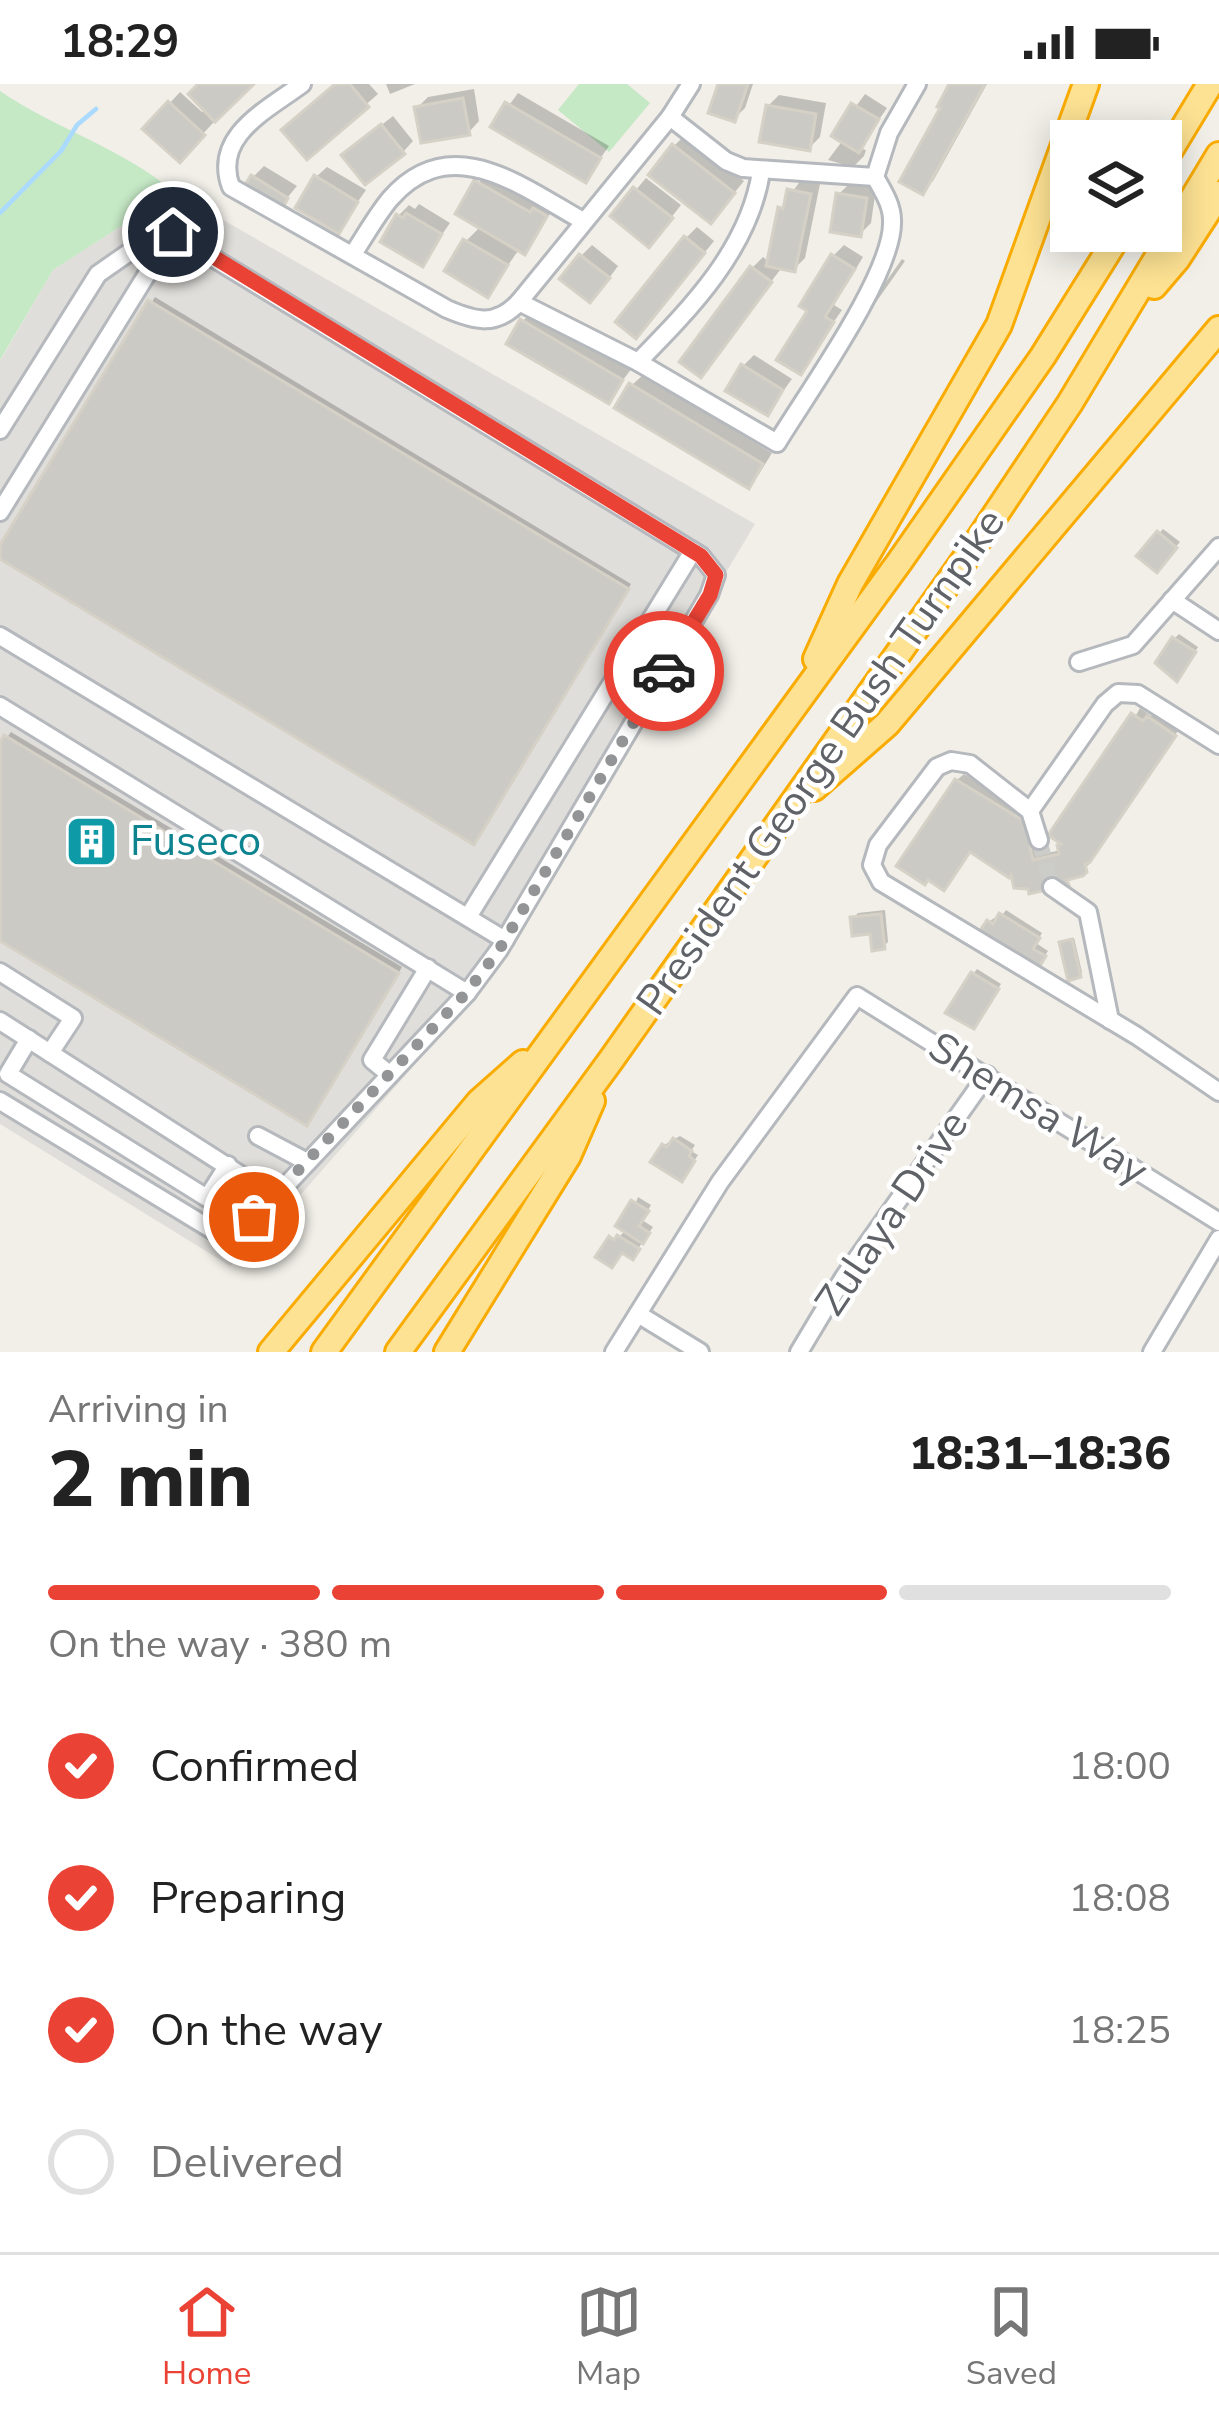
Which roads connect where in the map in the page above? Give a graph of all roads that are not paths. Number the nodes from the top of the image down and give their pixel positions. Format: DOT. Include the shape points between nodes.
graph roads {
  1 [pos="302,84"];
  2 [pos="691,84"];
  3 [pos="916,84"];
  4 [pos="1086,84"];
  5 [pos="1205,90"];
  6 [pos="670,117"];
  7 [pos="1182,129"];
  8 [pos="1219,155"];
  9 [pos="761,172"];
  10 [pos="875,177"];
  11 [pos="1219,194"];
  12 [pos="583,221"];
  13 [pos="173,232"];
  14 [pos="1108,252"];
  15 [pos="353,254"];
  16 [pos="519,302"];
  17 [pos="1219,329"];
  18 [pos="1106,343"];
  19 [pos="638,362"];
  20 [pos="0,430"];
  21 [pos="0,512"];
  22 [pos="1219,547"];
  23 [pos="693,551"];
  24 [pos="1172,600"];
  25 [pos="1219,632"];
  26 [pos="0,636"];
  27 [pos="1079,662"];
  28 [pos="1,708"];
  29 [pos="792,710"];
  30 [pos="1219,745"];
  31 [pos="1030,811"];
  32 [pos="778,823"];
  33 [pos="1040,840"];
  34 [pos="1052,887"];
  35 [pos="468,917"];
  36 [pos="505,940"];
  37 [pos="428,968"];
  38 [pos="0,973"];
  39 [pos="467,992"];
  40 [pos="1110,1019"];
  41 [pos="0,1021"];
  42 [pos="560,1029"];
  43 [pos="29,1039"];
  44 [pos="50,1053"];
  45 [pos="611,1060"];
  46 [pos="388,1074"];
  47 [pos="987,1076"];
  48 [pos="1219,1092"];
  49 [pos="0,1101"];
  50 [pos="259,1136"];
  51 [pos="307,1162"];
  52 [pos="228,1166"];
  53 [pos="275,1197"];
  54 [pos="1219,1222"];
  55 [pos="1219,1239"];
  56 [pos="638,1314"];
  57 [pos="271,1352"];
  58 [pos="324,1352"];
  59 [pos="398,1352"];
  60 [pos="447,1352"];
  61 [pos="614,1352"];
  62 [pos="700,1352"];
  63 [pos="800,1352"];
  64 [pos="1152,1352"];
  1 -- 15 [label="street" via="232,142 226,173 231,187"];
  2 -- 6 [label="street"];
  3 -- 10 [label="street"];
  4 -- 29 [label="highway" via="999,325 850,584"];
  5 -- 7 [label="highway"];
  6 -- 9 [label="street" via="726,161"];
  6 -- 12 [label="street"];
  8 -- 18 [label="highway, President George Bush Turnpike"];
  9 -- 10 [label="street"];
  9 -- 19 [label="street" via="748,226"];
  10 -- 19 [label="street" via="892,218 884,264 777,443"];
  11 -- 18 [label="highway"];
  12 -- 15 [label="street" via="490,170 446,167 400,190"];
  12 -- 16 [label="street"];
  13 -- 20 [label="street" via="164,228 98,274"];
  13 -- 21 [label="street"];
  13 -- 23 [label="street"];
  14 -- 29 [label="highway, President George Bush Turnpike" via="1023,386"];
  15 -- 16 [label="street" via="467,318 491,320"];
  16 -- 19 [label="street"];
  17 -- 32 [label="highway" via="886,724"];
  18 -- 32 [label="highway, President George Bush Turnpike"];
  22 -- 24 [label="street"];
  23 -- 35 [label="street"];
  23 -- 36 [label="street" via="716,575 710,595"];
  24 -- 25 [label="street"];
  24 -- 27 [label="street" via="1132,645"];
  26 -- 35 [label="street"];
  28 -- 37 [label="street"];
  29 -- 42 [label="highway, President George Bush Turnpike"];
  30 -- 31 [label="street" via="1138,694 1118,693"];
  31 -- 33 [label="street"];
  31 -- 40 [label="street" via="970,764 952,761 937,767 878,845 872,866 881,882"];
  32 -- 45 [label="highway, President George Bush Turnpike"];
  34 -- 40 [label="street" via="1088,913"];
  35 -- 36 [label="street"];
  36 -- 39 [label="street"];
  37 -- 39 [label="street"];
  37 -- 46 [label="street" via="373,1060"];
  38 -- 44 [label="street" via="73,1018"];
  39 -- 46 [label="street"];
  40 -- 48 [label="street"];
  41 -- 43 [label="street"];
  42 -- 57 [label="highway" via="479,1102"];
  42 -- 58 [label="highway, President George Bush Turnpike"];
  43 -- 44 [label="street"];
  43 -- 52 [label="street" via="8,1074 207,1198"];
  44 -- 52 [label="street"];
  45 -- 59 [label="highway, President George Bush Turnpike"];
  45 -- 60 [label="highway" via="568,1156"];
  46 -- 51 [label="street"];
  47 -- 54 [label="street, Shemsa Way"];
  47 -- 56 [label="street, Shemsa Way" via="857,996 720,1182"];
  47 -- 63 [label="street, Zulaya Drive"];
  49 -- 53 [label="street" via="214,1231 232,1237"];
  50 -- 51 [label="street"];
  51 -- 53 [label="street"];
  52 -- 53 [label="street"];
  55 -- 64 [label="street"];
  56 -- 61 [label="street"];
  56 -- 62 [label="street"];
}
